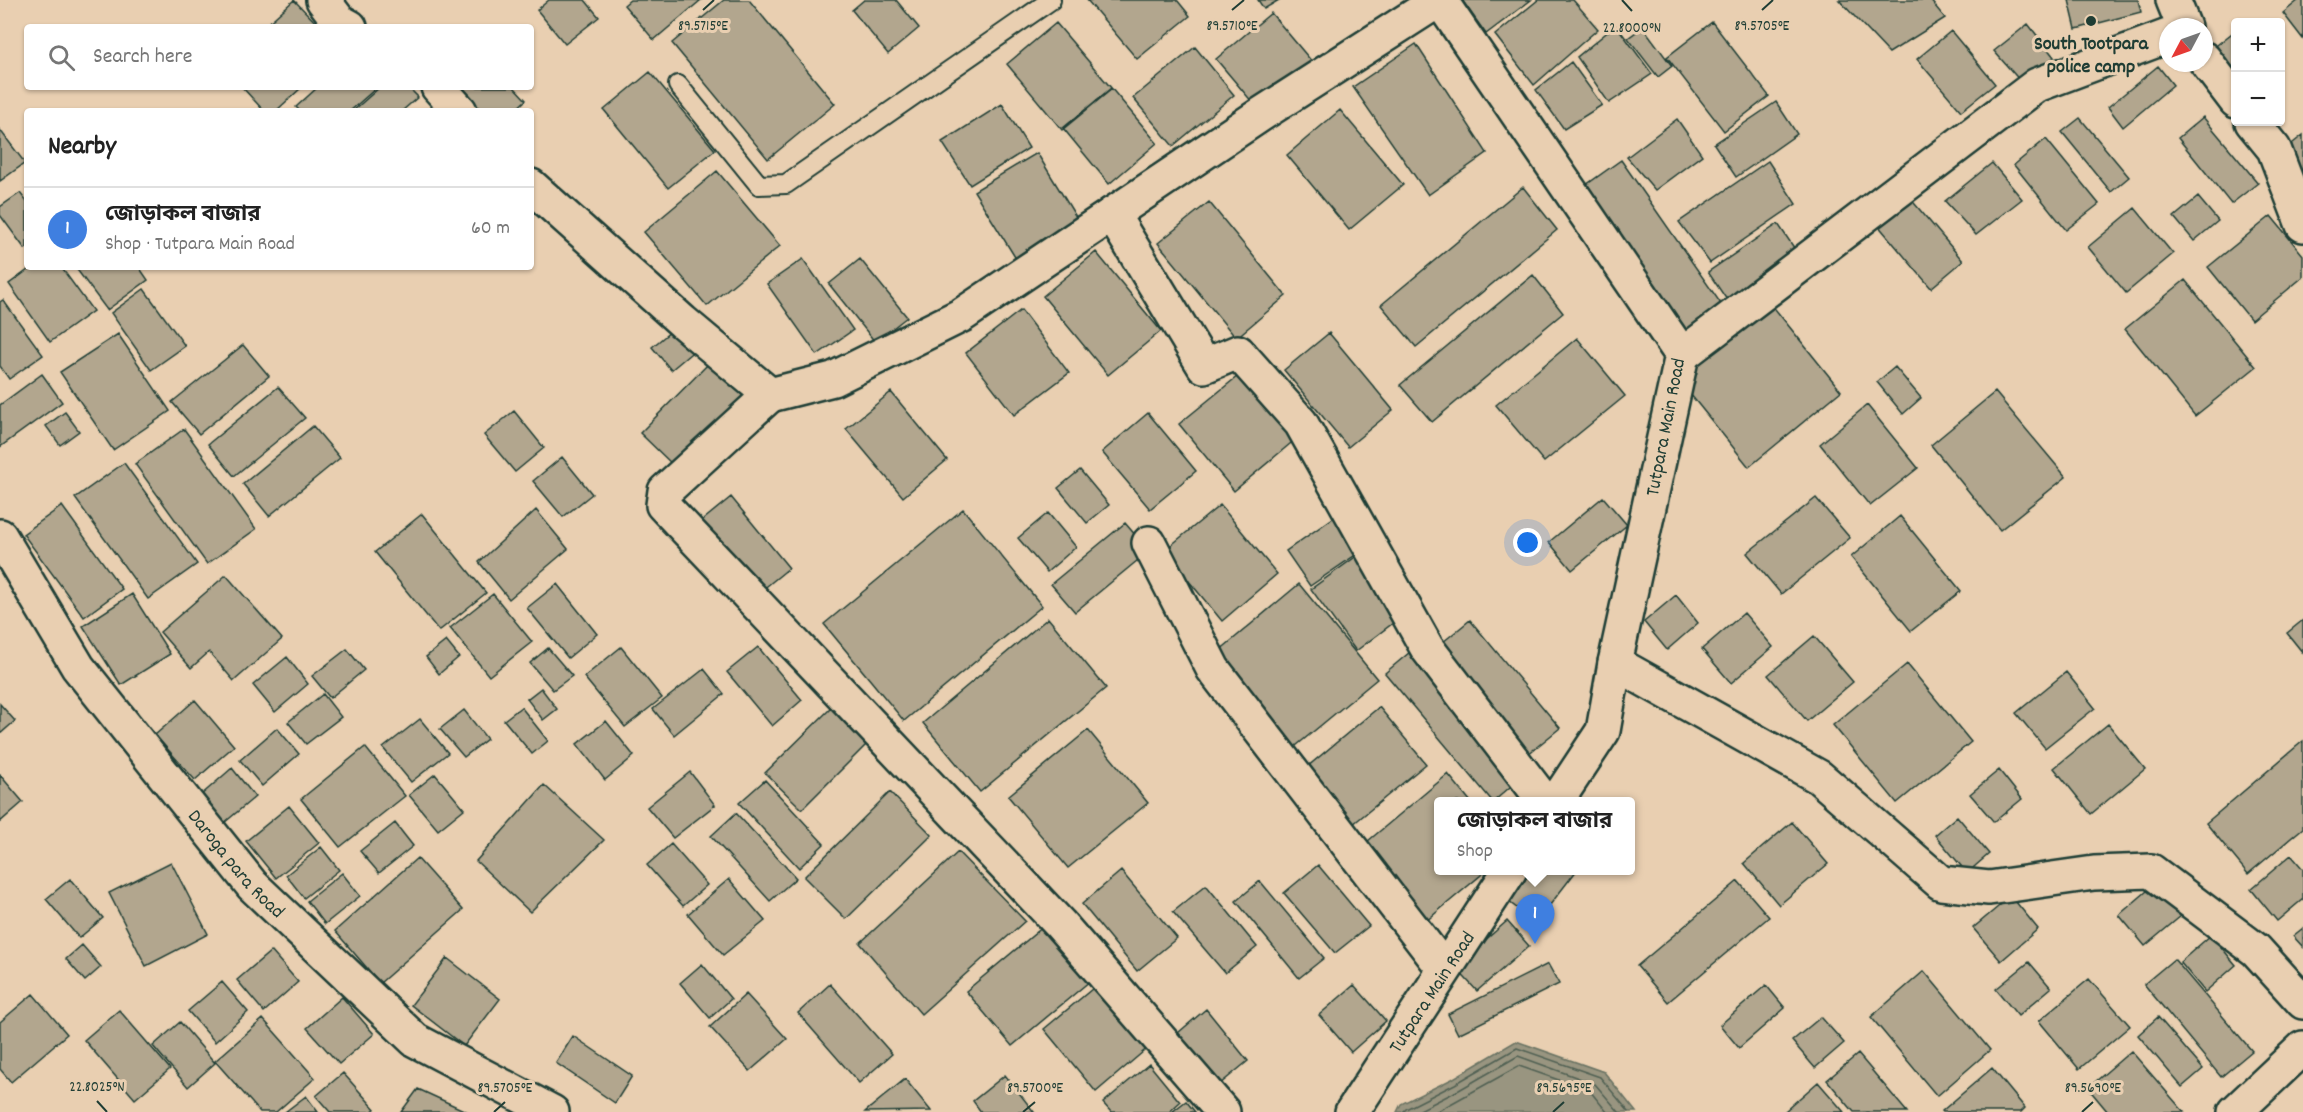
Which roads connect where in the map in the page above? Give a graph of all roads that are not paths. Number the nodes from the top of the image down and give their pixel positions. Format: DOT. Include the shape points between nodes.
graph roads {
  1 [pos="323,0"];
  2 [pos="1051,0"];
  3 [pos="1440,0"];
  4 [pos="2173,0"];
  5 [pos="2180,18"];
  6 [pos="344,24"];
  7 [pos="2159,39"];
  8 [pos="2213,71"];
  9 [pos="678,85"];
  10 [pos="441,90"];
  11 [pos="2231,96"];
  12 [pos="457,108"];
  13 [pos="2255,126"];
  14 [pos="534,189"];
  15 [pos="1112,214"];
  16 [pos="2303,225"];
  17 [pos="1682,355"];
  18 [pos="770,395"];
  19 [pos="0,536"];
  20 [pos="1149,543"];
  21 [pos="1615,663"];
  22 [pos="1542,797"];
  23 [pos="1559,797"];
  24 [pos="1507,875"];
  25 [pos="1444,969"];
  26 [pos="2303,1002"];
  27 [pos="2303,1048"];
  28 [pos="552,1112"];
  29 [pos="1223,1112"];
  30 [pos="1352,1112"];
  31 [pos="2235,1112"];
  1 -- 6 [label="street"];
  2 -- 9 [label="lane" via="786,184 759,185"];
  3 -- 15 [label="street"];
  3 -- 17 [label="street, Tutpara Main Road"];
  4 -- 5 [label="street"];
  7 -- 17 [label="street" via="2037,85"];
  8 -- 11 [label="street"];
  10 -- 12 [label="street"];
  13 -- 16 [label="street" via="2274,149"];
  14 -- 18 [label="street"];
  15 -- 18 [label="street" via="962,315 833,379"];
  15 -- 22 [label="street" via="1204,366 1238,352 1301,423 1427,648"];
  17 -- 21 [label="street, Tutpara Main Road"];
  18 -- 29 [label="street" via="666,491 663,505 1060,924"];
  19 -- 28 [label="street, Daroga para Road" via="78,667 252,885 415,1040"];
  20 -- 25 [label="street" via="1213,669"];
  21 -- 23 [label="street, Tutpara Main Road" via="1603,731"];
  21 -- 26 [label="street" via="1819,777 1941,883 1989,888 2094,873 2151,871 2256,950"];
  24 -- 25 [label="street, Tutpara Main Road"];
  25 -- 30 [label="street, Tutpara Main Road"];
  27 -- 31 [label="street"];
}
